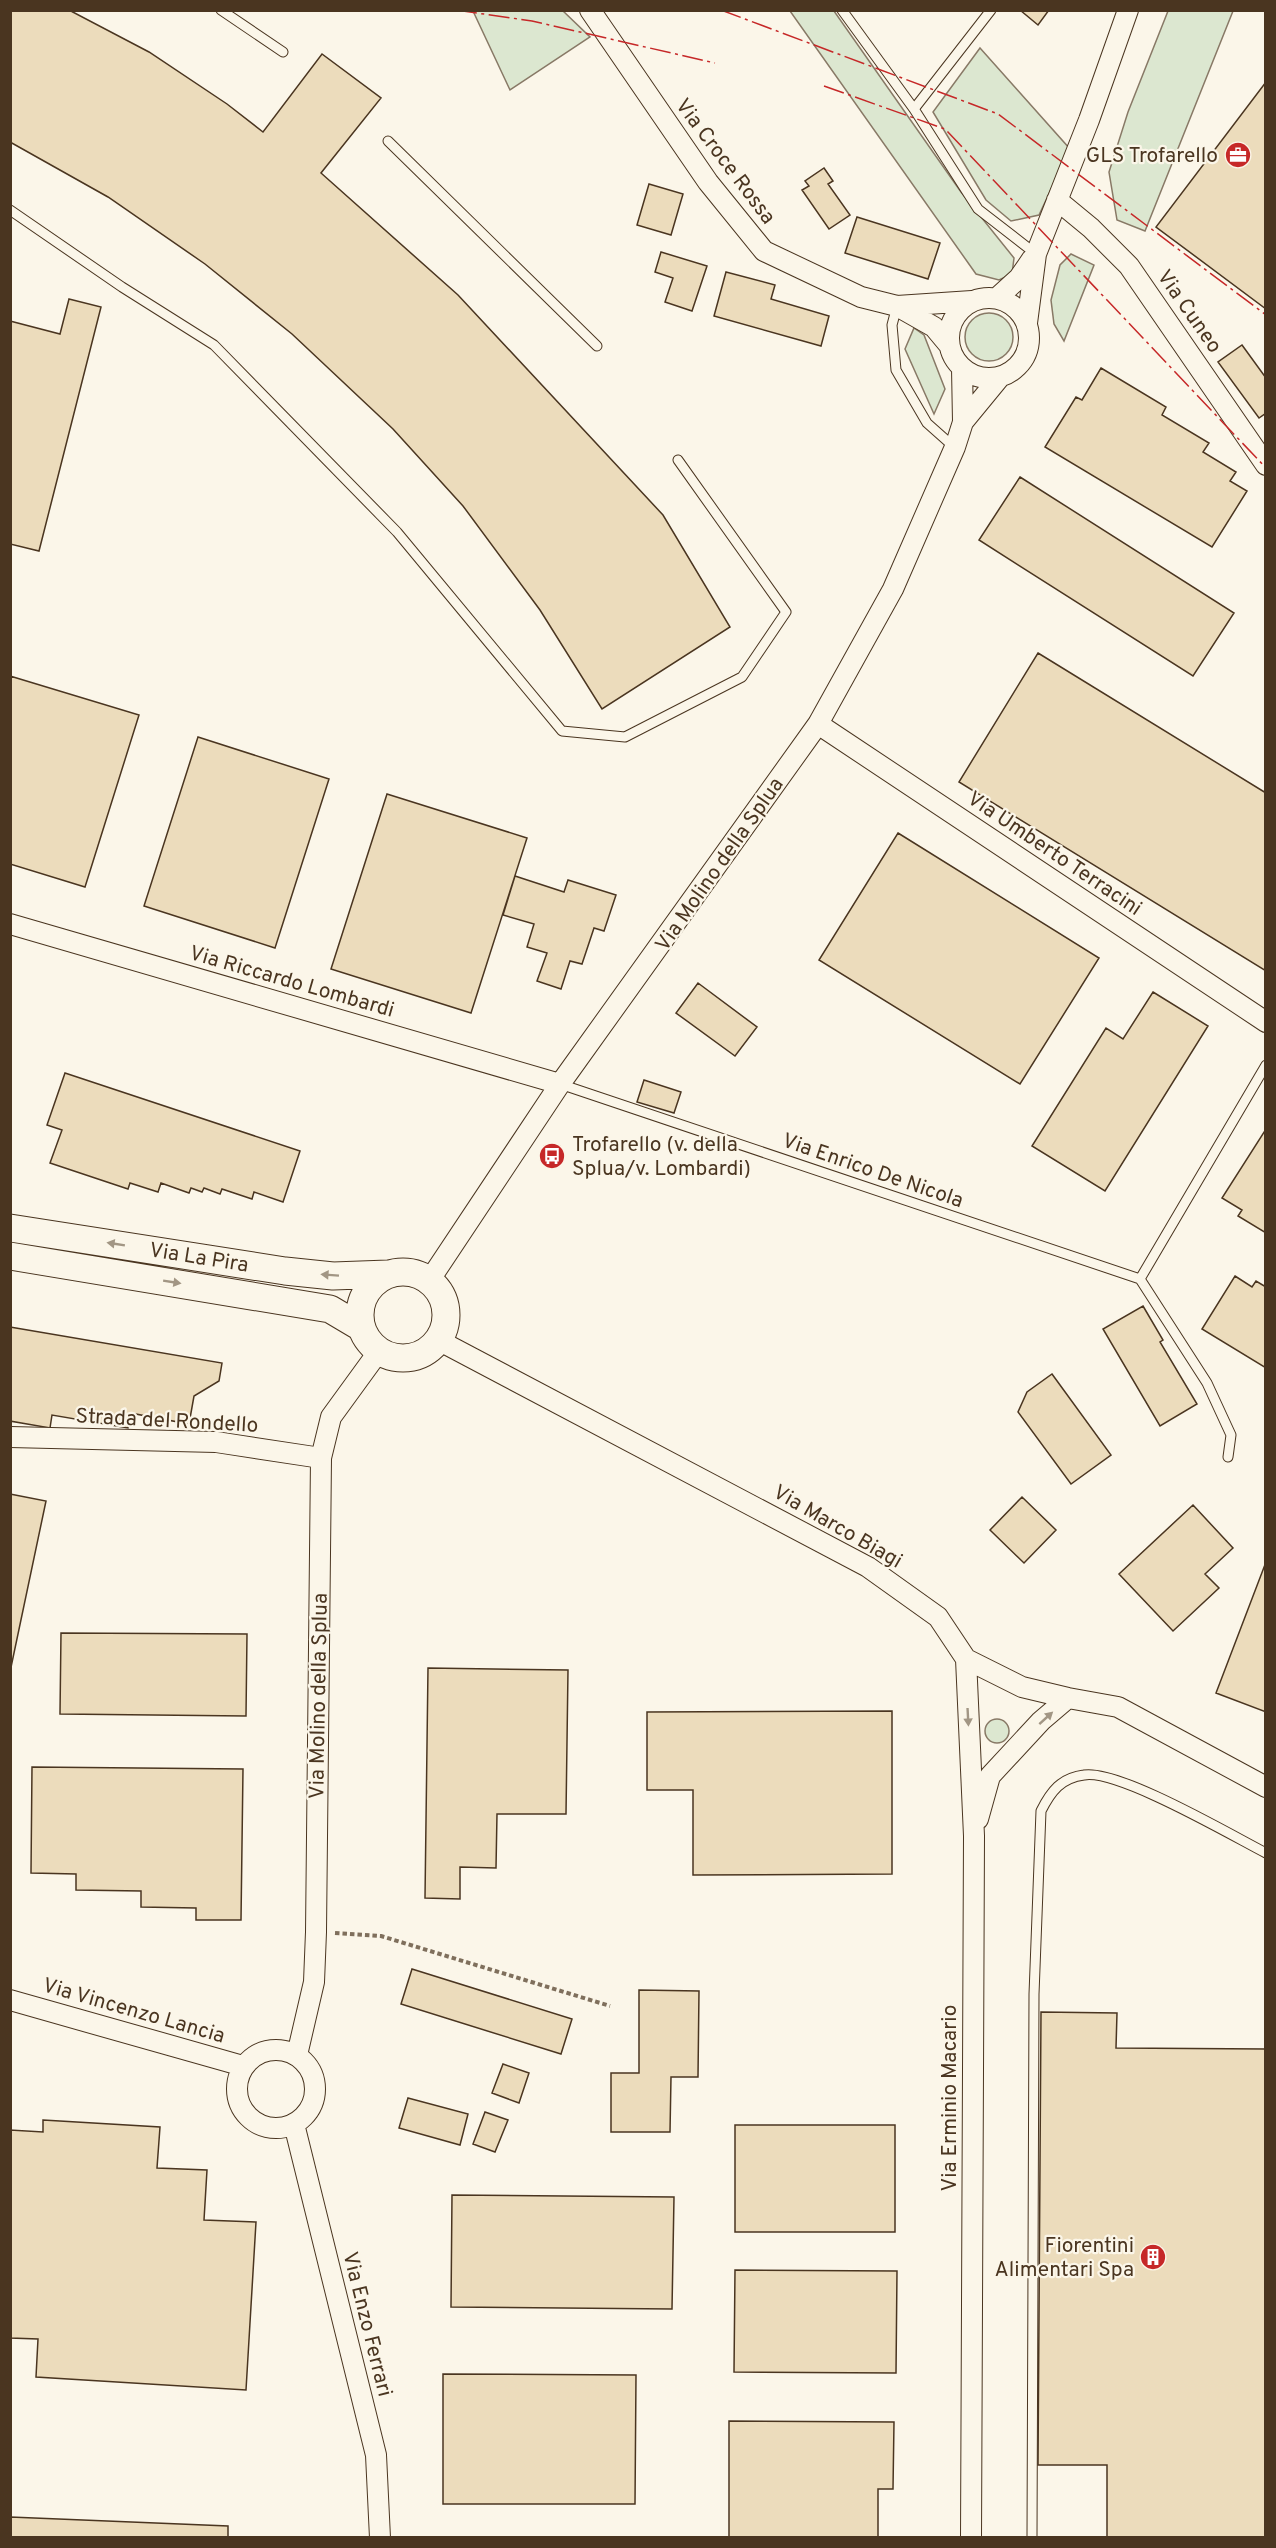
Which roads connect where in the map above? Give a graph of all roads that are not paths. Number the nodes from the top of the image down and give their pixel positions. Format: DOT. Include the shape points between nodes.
graph roads {
  1 [pos="221,10"];
  2 [pos="590,10"];
  3 [pos="842,10"];
  4 [pos="991,10"];
  5 [pos="1128,10"];
  6 [pos="1142,10"];
  7 [pos="283,52"];
  8 [pos="914,109"];
  9 [pos="1089,120"];
  10 [pos="388,141"];
  11 [pos="1057,200"];
  12 [pos="10,210"];
  13 [pos="1036,254"];
  14 [pos="997,298"];
  15 [pos="972,301"];
  16 [pos="897,306"];
  17 [pos="1027,323"];
  18 [pos="949,345"];
  19 [pos="597,346"];
  20 [pos="962,368"];
  21 [pos="1000,377"];
  22 [pos="963,422"];
  23 [pos="955,447"];
  24 [pos="678,460"];
  25 [pos="1266,465"];
  26 [pos="818,724"];
  27 [pos="10,924"];
  28 [pos="1266,1022"];
  29 [pos="1266,1065"];
  30 [pos="560,1084"];
  31 [pos="10,1228"];
  32 [pos="10,1256"];
  33 [pos="388,1274"];
  34 [pos="1140,1279"];
  35 [pos="429,1281"];
  36 [pos="362,1328"];
  37 [pos="438,1340"];
  38 [pos="379,1351"];
  39 [pos="10,1437"];
  40 [pos="1228,1456"];
  41 [pos="321,1458"];
  42 [pos="966,1659"];
  43 [pos="1068,1698"];
  44 [pos="1266,1787"];
  45 [pos="974,1836"];
  46 [pos="1266,1853"];
  47 [pos="10,2000"];
  48 [pos="297,2055"];
  49 [pos="243,2066"];
  50 [pos="294,2124"];
  51 [pos="380,2538"];
  52 [pos="971,2538"];
  53 [pos="1032,2538"];
  1 -- 7 [label="lane"];
  2 -- 16 [label="street, Via Croce Rossa" via="708,182 764,251 861,297"];
  3 -- 8 [label="lane"];
  4 -- 8 [label="lane"];
  5 -- 9 [label="street"];
  6 -- 9 [label="street" via="1113,89"];
  8 -- 13 [label="lane" via="978,209"];
  9 -- 11 [label="street"];
  10 -- 19 [label="lane"];
  11 -- 13 [label="street"];
  11 -- 25 [label="street, Via Cuneo" via="1129,266"];
  12 -- 24 [label="lane" via="214,345 397,532 562,731 625,737 742,677 786,612"];
  13 -- 14 [label="street" via="1019,278"];
  13 -- 17 [label="street"];
  14 -- 15 [label="street"];
  14 -- 17 [label="street" via="1020,311"];
  15 -- 16 [label="street, Via Croce Rossa"];
  15 -- 18 [label="street" via="953,319"];
  16 -- 18 [label="street, Via Croce Rossa" via="934,327"];
  16 -- 23 [label="lane" via="892,325 896,370 927,423"];
  17 -- 21 [label="street" via="1030,336 1025,356 1012,371"];
  18 -- 20 [label="street"];
  20 -- 21 [label="street" via="973,376"];
  20 -- 22 [label="street, Via Molino della Splua"];
  21 -- 22 [label="street, Via Molino della Splua"];
  22 -- 23 [label="street, Via Molino della Splua"];
  23 -- 26 [label="street, Via Molino della Splua" via="893,590"];
  26 -- 28 [label="street, Via Umberto Terracini"];
  26 -- 30 [label="street, Via Molino della Splua"];
  27 -- 30 [label="street, Via Riccardo Lombardi"];
  29 -- 34 [label="lane"];
  30 -- 34 [label="lane, Via Enrico De Nicola"];
  30 -- 35 [label="street, Via Molino della Splua"];
  33 -- 31 [label="street, Via La Pira, one-way" via="333,1276 285,1271"];
  32 -- 36 [label="street, Via La Pira, one-way" via="330,1309"];
  33 -- 35 [label="street" via="417,1274"];
  33 -- 36 [label="street" via="376,1280 364,1296"];
  34 -- 40 [label="lane" via="1207,1383 1231,1435"];
  35 -- 37 [label="street" via="444,1302 446,1315"];
  36 -- 38 [label="street"];
  37 -- 38 [label="street" via="429,1349 404,1358"];
  37 -- 42 [label="street, Via Marco Biagi" via="868,1567 938,1617"];
  38 -- 41 [label="street, Via Molino della Splua" via="331,1417"];
  39 -- 41 [label="street, Strada del Rondello" via="216,1442"];
  41 -- 48 [label="street, Via Molino della Splua" via="314,1982"];
  42 -- 43 [label="street, Via Marco Biagi" via="1022,1687"];
  42 -- 45 [label="street, Via Erminio Macario, one-way"];
  43 -- 44 [label="street, Via Marco Biagi" via="1118,1707"];
  45 -- 43 [label="street, one-way" via="990,1776"];
  45 -- 52 [label="street, Via Erminio Macario"];
  46 -- 53 [label="lane" via="1109,1776 1086,1774 1065,1780 1050,1792 1041,1811 1034,1994"];
  47 -- 49 [label="street, Via Vincenzo Lancia"];
  48 -- 49 [label="street" via="274,2049"];
  48 -- 50 [label="street" via="312,2073 315,2096 307,2112"];
  49 -- 50 [label="street" via="237,2091 246,2114 268,2127"];
  50 -- 51 [label="street, Via Enzo Ferrari" via="376,2455"];
}
